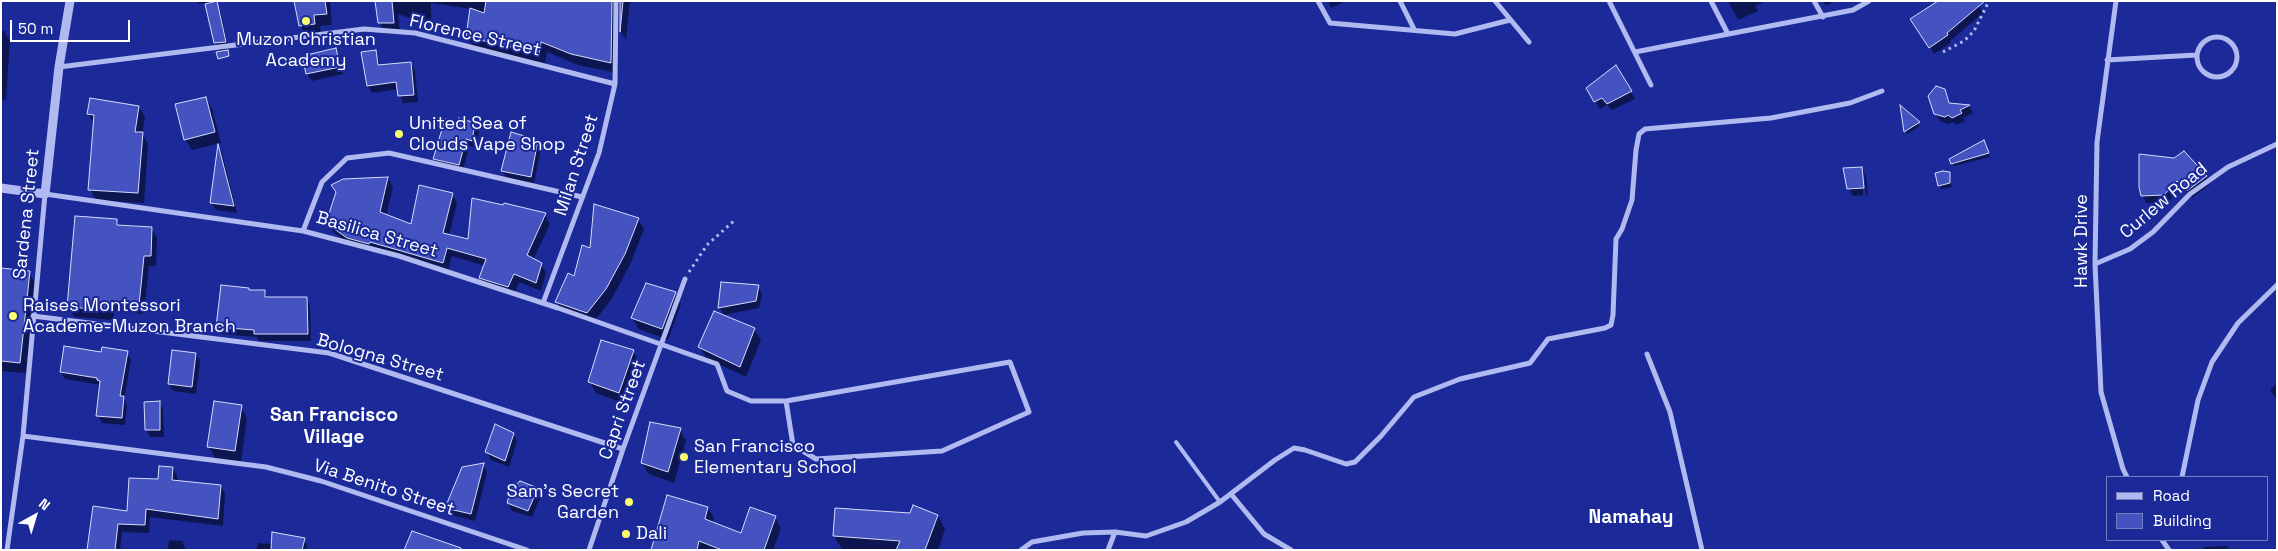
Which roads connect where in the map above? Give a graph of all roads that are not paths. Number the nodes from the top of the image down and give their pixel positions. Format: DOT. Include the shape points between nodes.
graph roads {
  1 [pos="70,1"];
  2 [pos="616,1"];
  3 [pos="1318,1"];
  4 [pos="1400,1"];
  5 [pos="1495,1"];
  6 [pos="1608,1"];
  7 [pos="1711,1"];
  8 [pos="1814,1"];
  9 [pos="1870,1"];
  10 [pos="2116,1"];
  11 [pos="1823,17"];
  12 [pos="1510,20"];
  13 [pos="1414,29"];
  14 [pos="1728,34"];
  15 [pos="1529,42"];
  16 [pos="1636,52"];
  17 [pos="2196,55"];
  18 [pos="2107,60"];
  19 [pos="59,67"];
  20 [pos="615,84"];
  21 [pos="1652,84"];
  22 [pos="1882,92"];
  23 [pos="2277,144"];
  24 [pos="1,188"];
  25 [pos="46,194"];
  26 [pos="582,197"];
  27 [pos="303,232"];
  28 [pos="2094,264"];
  29 [pos="685,279"];
  30 [pos="2277,285"];
  31 [pos="542,303"];
  32 [pos="33,316"];
  33 [pos="661,344"];
  34 [pos="1647,354"];
  35 [pos="786,401"];
  36 [pos="23,436"];
  37 [pos="1176,442"];
  38 [pos="623,449"];
  39 [pos="2126,476"];
  40 [pos="2182,476"];
  41 [pos="1231,494"];
  42 [pos="1220,502"];
  43 [pos="1115,532"];
  44 [pos="7,550"];
  45 [pos="527,550"];
  46 [pos="589,550"];
  47 [pos="1021,550"];
  48 [pos="1108,550"];
  49 [pos="1291,550"];
  50 [pos="1702,550"];
  1 -- 19 [label="street, Sardena Street"];
  2 -- 20 [label="street, Milan Street"];
  3 -- 13 [label="street" via="1330,23"];
  4 -- 13 [label="street"];
  5 -- 12 [label="street"];
  6 -- 16 [label="street"];
  7 -- 14 [label="street"];
  8 -- 11 [label="street"];
  9 -- 11 [label="street" via="1853,10"];
  10 -- 18 [label="street, Hawk Drive"];
  11 -- 14 [label="street"];
  12 -- 13 [label="street" via="1455,34"];
  12 -- 15 [label="street"];
  14 -- 16 [label="street"];
  16 -- 21 [label="street"];
  17 -- 17 [label="street" via="2205,74 2218,77 2231,71 2237,58 2233,45 2222,37 2208,38"];
  17 -- 18 [label="street"];
  18 -- 28 [label="street, Hawk Drive" via="2097,142"];
  19 -- 20 [label="street, Florence Street" via="364,30 415,33"];
  19 -- 25 [label="street, Sardena Street"];
  20 -- 26 [label="street, Milan Street" via="599,153"];
  22 -- 41 [label="street" via="1850,103 1770,118 1645,129 1639,134 1636,150 1632,200 1616,239 1611,325 1548,339 1530,363 1460,379 1414,397 1355,462 1346,464 1294,448"];
  23 -- 28 [label="street, Curlew Road" via="2228,167 2190,194 2153,232 2130,250"];
  24 -- 25 [label="street, Basilica Street"];
  25 -- 27 [label="street, Basilica Street"];
  25 -- 32 [label="street, Sardena Street"];
  26 -- 27 [label="street" via="389,153 347,158 322,182"];
  26 -- 31 [label="street, Milan Street"];
  27 -- 31 [label="street, Basilica Street" via="399,256"];
  28 -- 39 [label="street, Hawk Drive" via="2101,392"];
  29 -- 33 [label="street, Capri Street"];
  30 -- 40 [label="street" via="2238,323 2212,362 2198,400"];
  31 -- 33 [label="street, Basilica Street"];
  32 -- 36 [label="street, Sardena Street"];
  32 -- 38 [label="street, Bologna Street" via="328,353"];
  33 -- 35 [label="street, Basilica Street" via="718,364 727,391 750,401"];
  33 -- 38 [label="street, Capri Street"];
  34 -- 50 [label="street" via="1670,412"];
  35 -- 35 [label="street" via="1010,362 1029,412 942,451 816,459 793,445"];
  36 -- 44 [label="street, Sardena Street"];
  36 -- 45 [label="street, Via Benito Street" via="266,467 321,481"];
  37 -- 42 [label="lane"];
  38 -- 46 [label="street, Capri Street"];
  41 -- 42 [label="street"];
  41 -- 49 [label="street" via="1264,534"];
  42 -- 43 [label="street" via="1186,522 1146,536"];
  43 -- 47 [label="street" via="1083,533 1032,542"];
  43 -- 48 [label="street"];
}
